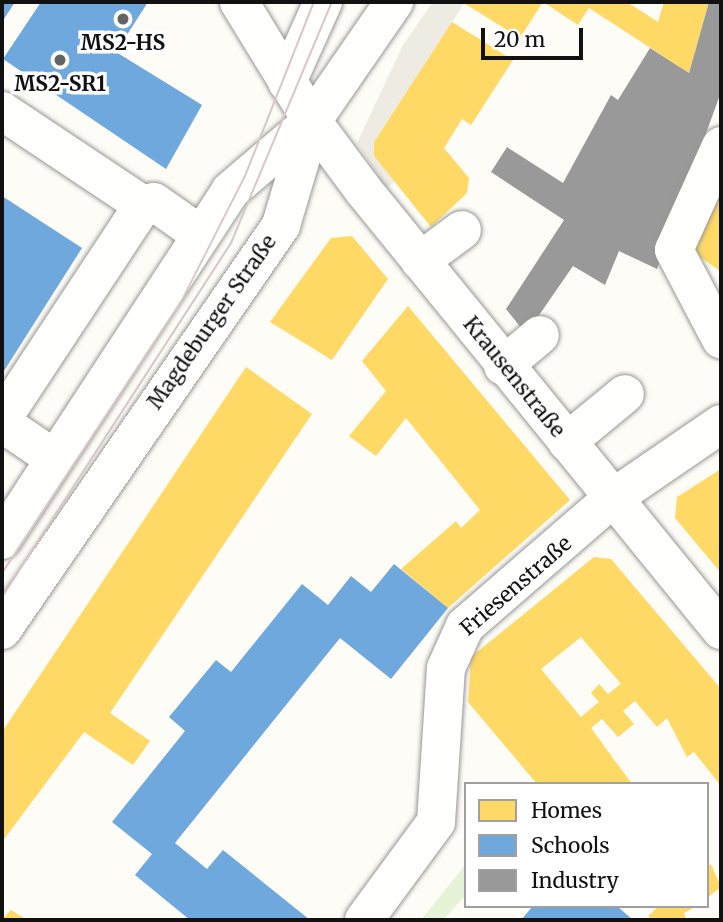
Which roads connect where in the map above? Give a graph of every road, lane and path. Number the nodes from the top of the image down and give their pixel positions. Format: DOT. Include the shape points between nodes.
graph roads {
  1 [pos="239,2"];
  2 [pos="323,2"];
  3 [pos="394,2"];
  4 [pos="287,82"];
  5 [pos="2,111"];
  6 [pos="312,121"];
  7 [pos="721,146"];
  8 [pos="143,205"];
  9 [pos="462,230"];
  10 [pos="201,235"];
  11 [pos="420,261"];
  12 [pos="540,335"];
  13 [pos="721,339"];
  14 [pos="503,366"];
  15 [pos="625,394"];
  16 [pos="2,421"];
  17 [pos="721,424"];
  18 [pos="567,442"];
  19 [pos="55,459"];
  20 [pos="613,498"];
  21 [pos="2,540"];
  22 [pos="2,630"];
  23 [pos="721,630"];
  24 [pos="364,920"];
  1 -- 4 [label="street, Krausenstraße"];
  2 -- 4 [label="street"];
  3 -- 6 [label="street"];
  4 -- 6 [label="street, Krausenstraße"];
  5 -- 8 [label="street"];
  6 -- 10 [label="street" via="230,191"];
  6 -- 11 [label="street, Krausenstraße"];
  6 -- 22 [label="street, Magdeburger Straße" via="281,225"];
  7 -- 13 [label="street" via="674,250"];
  8 -- 10 [label="street" via="155,202"];
  8 -- 16 [label="street"];
  9 -- 11 [label="street"];
  10 -- 19 [label="street"];
  11 -- 14 [label="street, Krausenstraße"];
  12 -- 14 [label="street"];
  14 -- 18 [label="street, Krausenstraße"];
  15 -- 18 [label="street"];
  16 -- 19 [label="street"];
  17 -- 20 [label="street, Friesenstraße"];
  18 -- 20 [label="street, Krausenstraße"];
  19 -- 21 [label="street"];
  20 -- 23 [label="street, Krausenstraße"];
  20 -- 24 [label="street, Friesenstraße" via="453,643 436,822"];
}
